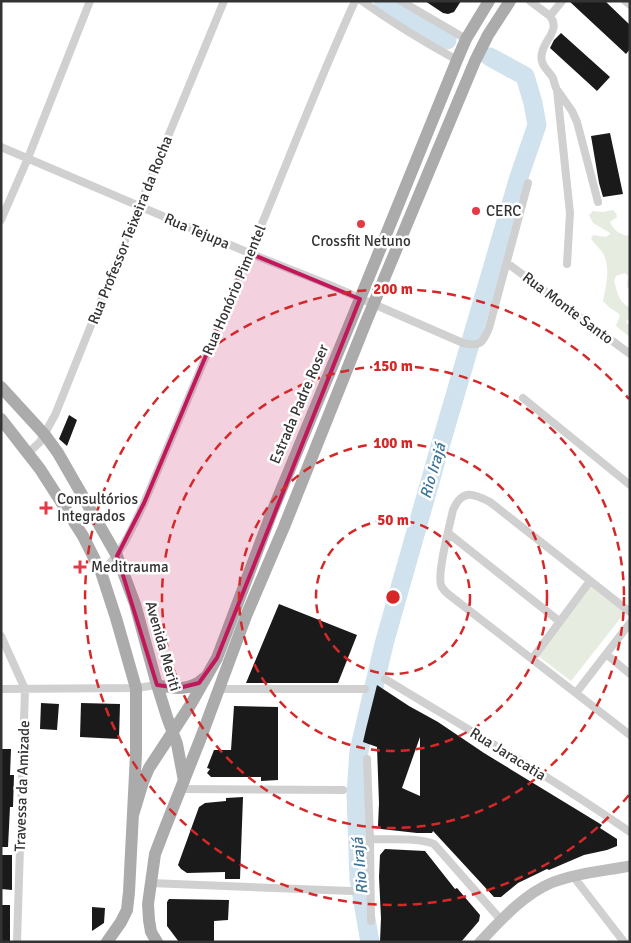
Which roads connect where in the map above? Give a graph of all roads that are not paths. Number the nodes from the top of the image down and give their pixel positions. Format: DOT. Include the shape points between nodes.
graph roads {
  1 [pos="90,1"];
  2 [pos="224,1"];
  3 [pos="355,1"];
  4 [pos="362,1"];
  5 [pos="401,1"];
  6 [pos="489,1"];
  7 [pos="510,1"];
  8 [pos="530,1"];
  9 [pos="562,1"];
  10 [pos="625,1"];
  11 [pos="630,5"];
  12 [pos="550,16"];
  13 [pos="466,39"];
  14 [pos="457,60"];
  15 [pos="557,90"];
  16 [pos="1,147"];
  17 [pos="28,158"];
  18 [pos="528,184"];
  19 [pos="598,202"];
  20 [pos="140,206"];
  21 [pos="1,220"];
  22 [pos="249,253"];
  23 [pos="507,263"];
  24 [pos="567,264"];
  25 [pos="360,298"];
  26 [pos="373,304"];
  27 [pos="630,354"];
  28 [pos="1,388"];
  29 [pos="523,398"];
  30 [pos="1,419"];
  31 [pos="45,435"];
  32 [pos="28,453"];
  33 [pos="630,484"];
  34 [pos="448,533"];
  35 [pos="117,556"];
  36 [pos="101,572"];
  37 [pos="590,581"];
  38 [pos="630,612"];
  39 [pos="560,622"];
  40 [pos="630,623"];
  41 [pos="1,636"];
  42 [pos="606,654"];
  43 [pos="532,659"];
  44 [pos="630,674"];
  45 [pos="208,675"];
  46 [pos="385,679"];
  47 [pos="158,685"];
  48 [pos="136,688"];
  49 [pos="1,689"];
  50 [pos="25,689"];
  51 [pos="220,689"];
  52 [pos="365,689"];
  53 [pos="576,693"];
  54 [pos="173,731"];
  55 [pos="630,735"];
  56 [pos="367,759"];
  57 [pos="182,785"];
  58 [pos="343,790"];
  59 [pos="133,815"];
  60 [pos="630,832"];
  61 [pos="370,839"];
  62 [pos="630,866"];
  63 [pos="573,876"];
  64 [pos="150,883"];
  65 [pos="351,890"];
  66 [pos="501,920"];
  67 [pos="372,921"];
  68 [pos="17,942"];
  69 [pos="106,942"];
  70 [pos="157,942"];
  71 [pos="480,942"];
  72 [pos="624,942"];
  1 -- 17 [label="street"];
  2 -- 20 [label="street, Rua Professor Teixeira da Rocha"];
  3 -- 22 [label="street, Rua Honório Pimentel"];
  4 -- 14 [label="street"];
  5 -- 13 [label="street"];
  6 -- 13 [label="main road, Estrada Padre Roser"];
  7 -- 26 [label="main road, Estrada Padre Roser" via="476,61"];
  8 -- 12 [label="street"];
  9 -- 12 [label="street"];
  10 -- 11 [label="street"];
  12 -- 15 [label="street" via="553,32 541,59"];
  13 -- 14 [label="main road, Estrada Padre Roser"];
  14 -- 25 [label="main road, Estrada Padre Roser"];
  15 -- 19 [label="street" via="577,122"];
  15 -- 24 [label="street" via="570,213"];
  16 -- 17 [label="street, Rua Tejupa"];
  17 -- 20 [label="street, Rua Tejupa"];
  17 -- 21 [label="street"];
  18 -- 23 [label="street, Rua Tejupa"];
  20 -- 22 [label="street, Rua Tejupa"];
  20 -- 31 [label="street, Rua Professor Teixeira da Rocha"];
  22 -- 25 [label="street, Rua Tejupa"];
  22 -- 35 [label="street, Rua Honório Pimentel" via="144,503"];
  23 -- 26 [label="street, Rua Tejupa" via="484,340 477,345 463,343"];
  23 -- 27 [label="street, Rua Monte Santo"];
  25 -- 26 [label="street, Rua Tejupa"];
  25 -- 45 [label="main road, Estrada Padre Roser"];
  26 -- 51 [label="main road, Estrada Padre Roser" via="246,616"];
  28 -- 31 [label="main road, Avenida Meriti"];
  29 -- 33 [label="street"];
  30 -- 32 [label="main road"];
  31 -- 32 [label="street, Rua Professor Teixeira da Rocha"];
  31 -- 35 [label="main road, Avenida Meriti"];
  32 -- 36 [label="main road" via="83,536"];
  34 -- 37 [label="street" via="456,503 464,495 477,495 499,508"];
  34 -- 39 [label="street"];
  34 -- 43 [label="street" via="440,577 442,588"];
  35 -- 36 [label="street, Rua Honório Pimentel"];
  35 -- 47 [label="main road, Avenida Meriti" via="135,604"];
  36 -- 48 [label="main road"];
  37 -- 38 [label="street"];
  37 -- 39 [label="street"];
  39 -- 43 [label="street"];
  40 -- 42 [label="street"];
  41 -- 50 [label="street, Travessa da Amizade"];
  42 -- 44 [label="street"];
  42 -- 53 [label="street"];
  43 -- 53 [label="street"];
  45 -- 47 [label="main road" via="189,688"];
  45 -- 54 [label="main road, Estrada Padre Roser"];
  46 -- 60 [label="street, Rua Jaracatia"];
  47 -- 48 [label="street"];
  47 -- 54 [label="main road, Avenida Meriti"];
  48 -- 50 [label="street"];
  48 -- 59 [label="main road"];
  49 -- 50 [label="street"];
  50 -- 68 [label="street, Travessa da Amizade"];
  51 -- 52 [label="street"];
  51 -- 57 [label="main road, Estrada Padre Roser"];
  53 -- 55 [label="street"];
  54 -- 57 [label="main road, Avenida Meriti" via="179,751"];
  54 -- 59 [label="main road, Estrada Padre Roser" via="149,768"];
  56 -- 61 [label="street"];
  57 -- 58 [label="street"];
  57 -- 64 [label="main road" via="155,854"];
  59 -- 69 [label="main road" via="128,910"];
  61 -- 66 [label="street" via="434,844"];
  61 -- 67 [label="street"];
  62 -- 63 [label="street"];
  63 -- 66 [label="street" via="544,887"];
  63 -- 72 [label="street"];
  64 -- 65 [label="street"];
  64 -- 70 [label="main road" via="149,920"];
  66 -- 71 [label="street"];
}
